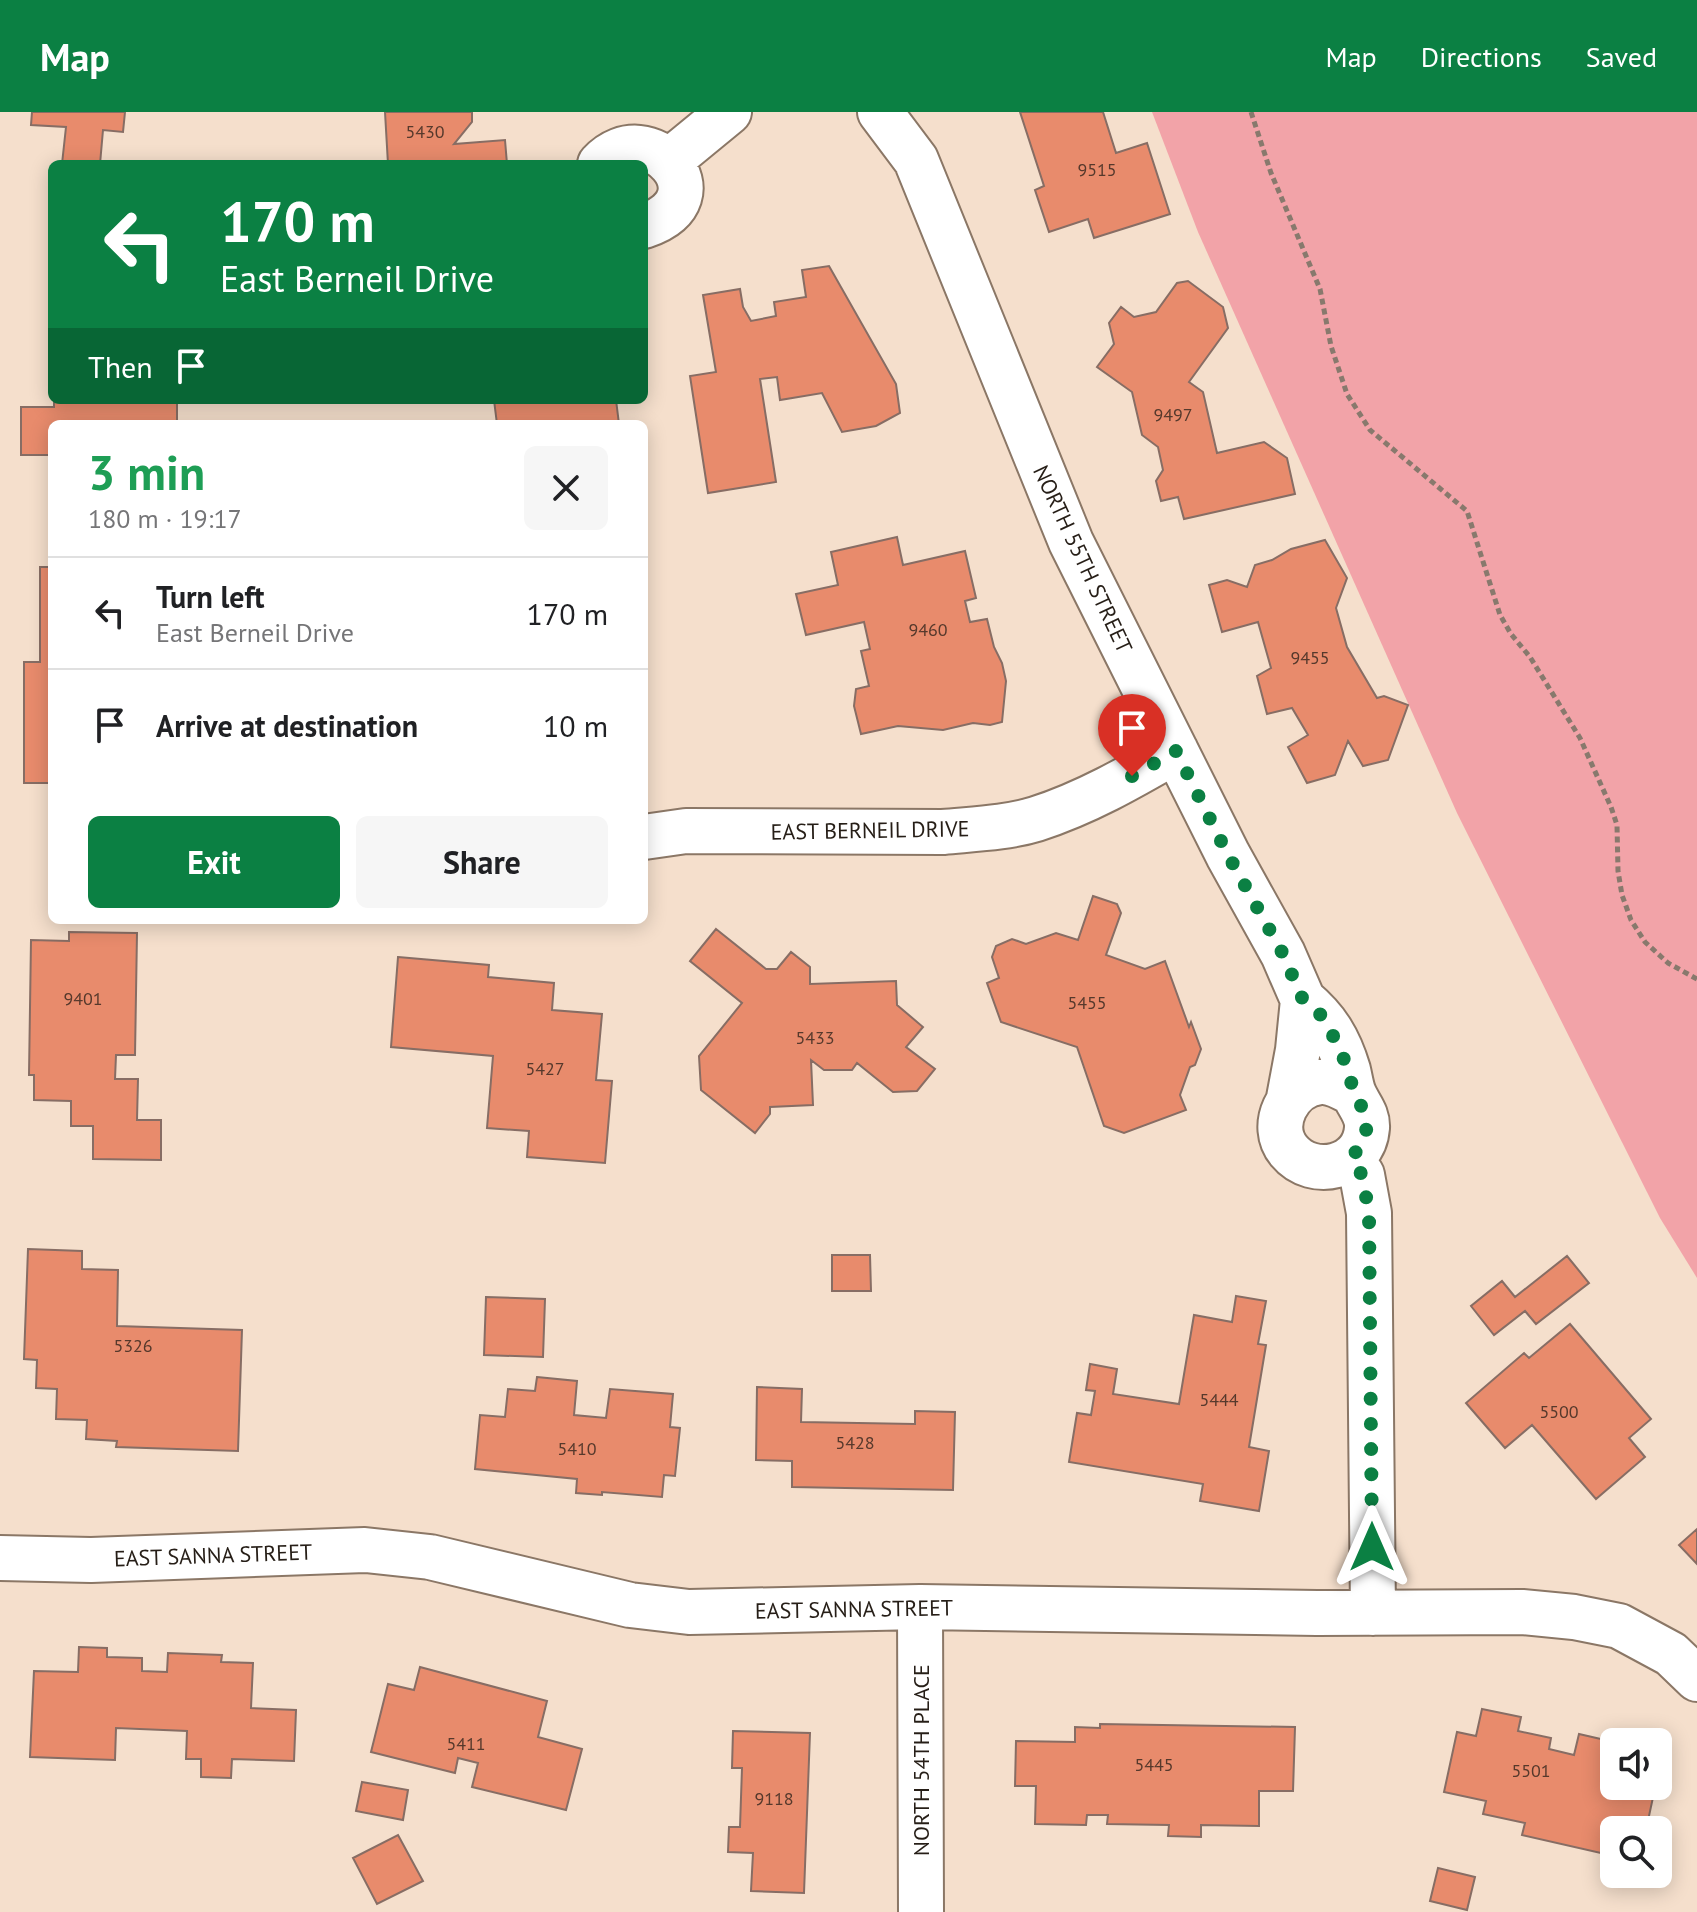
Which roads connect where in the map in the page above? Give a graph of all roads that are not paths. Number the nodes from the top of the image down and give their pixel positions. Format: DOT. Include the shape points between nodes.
graph roads {
  1 [pos="729,112"];
  2 [pos="880,112"];
  3 [pos="673,158"];
  4 [pos="603,160"];
  5 [pos="648,225"];
  6 [pos="1176,751"];
  7 [pos="648,836"];
  8 [pos="1303,1000"];
  9 [pos="1354,1094"];
  10 [pos="1289,1098"];
  11 [pos="1351,1158"];
  12 [pos="0,1558"];
  13 [pos="920,1607"];
  14 [pos="1373,1613"];
  15 [pos="1697,1679"];
  16 [pos="921,1912"];
  1 -- 3 [label="street"];
  2 -- 6 [label="street, NORTH 55TH STREET" via="916,160 1071,542"];
  3 -- 4 [label="street" via="643,141 625,143"];
  3 -- 5 [label="street" via="681,192 667,215"];
  6 -- 7 [label="street, EAST BERNEIL DRIVE" via="1088,799 1033,820 986,828 686,831"];
  6 -- 8 [label="street, NORTH 55TH STREET"];
  8 -- 9 [label="street, NORTH 55TH STREET" via="1322,1016 1337,1043"];
  8 -- 10 [label="street, NORTH 55TH STREET"];
  9 -- 10 [label="street" via="1338,1084 1320,1082"];
  9 -- 11 [label="street, NORTH 55TH STREET" via="1367,1127"];
  10 -- 11 [label="street, NORTH 55TH STREET" via="1281,1114 1287,1149 1317,1168 1335,1167"];
  11 -- 14 [label="street" via="1362,1175 1369,1213"];
  12 -- 13 [label="street, EAST SANNA STREET" via="365,1550 430,1557 630,1605 689,1612"];
  13 -- 14 [label="street, EAST SANNA STREET"];
  13 -- 16 [label="street, NORTH 54TH PLACE"];
  14 -- 15 [label="street, EAST SANNA STREET" via="1522,1612 1619,1626 1671,1654"];
}
